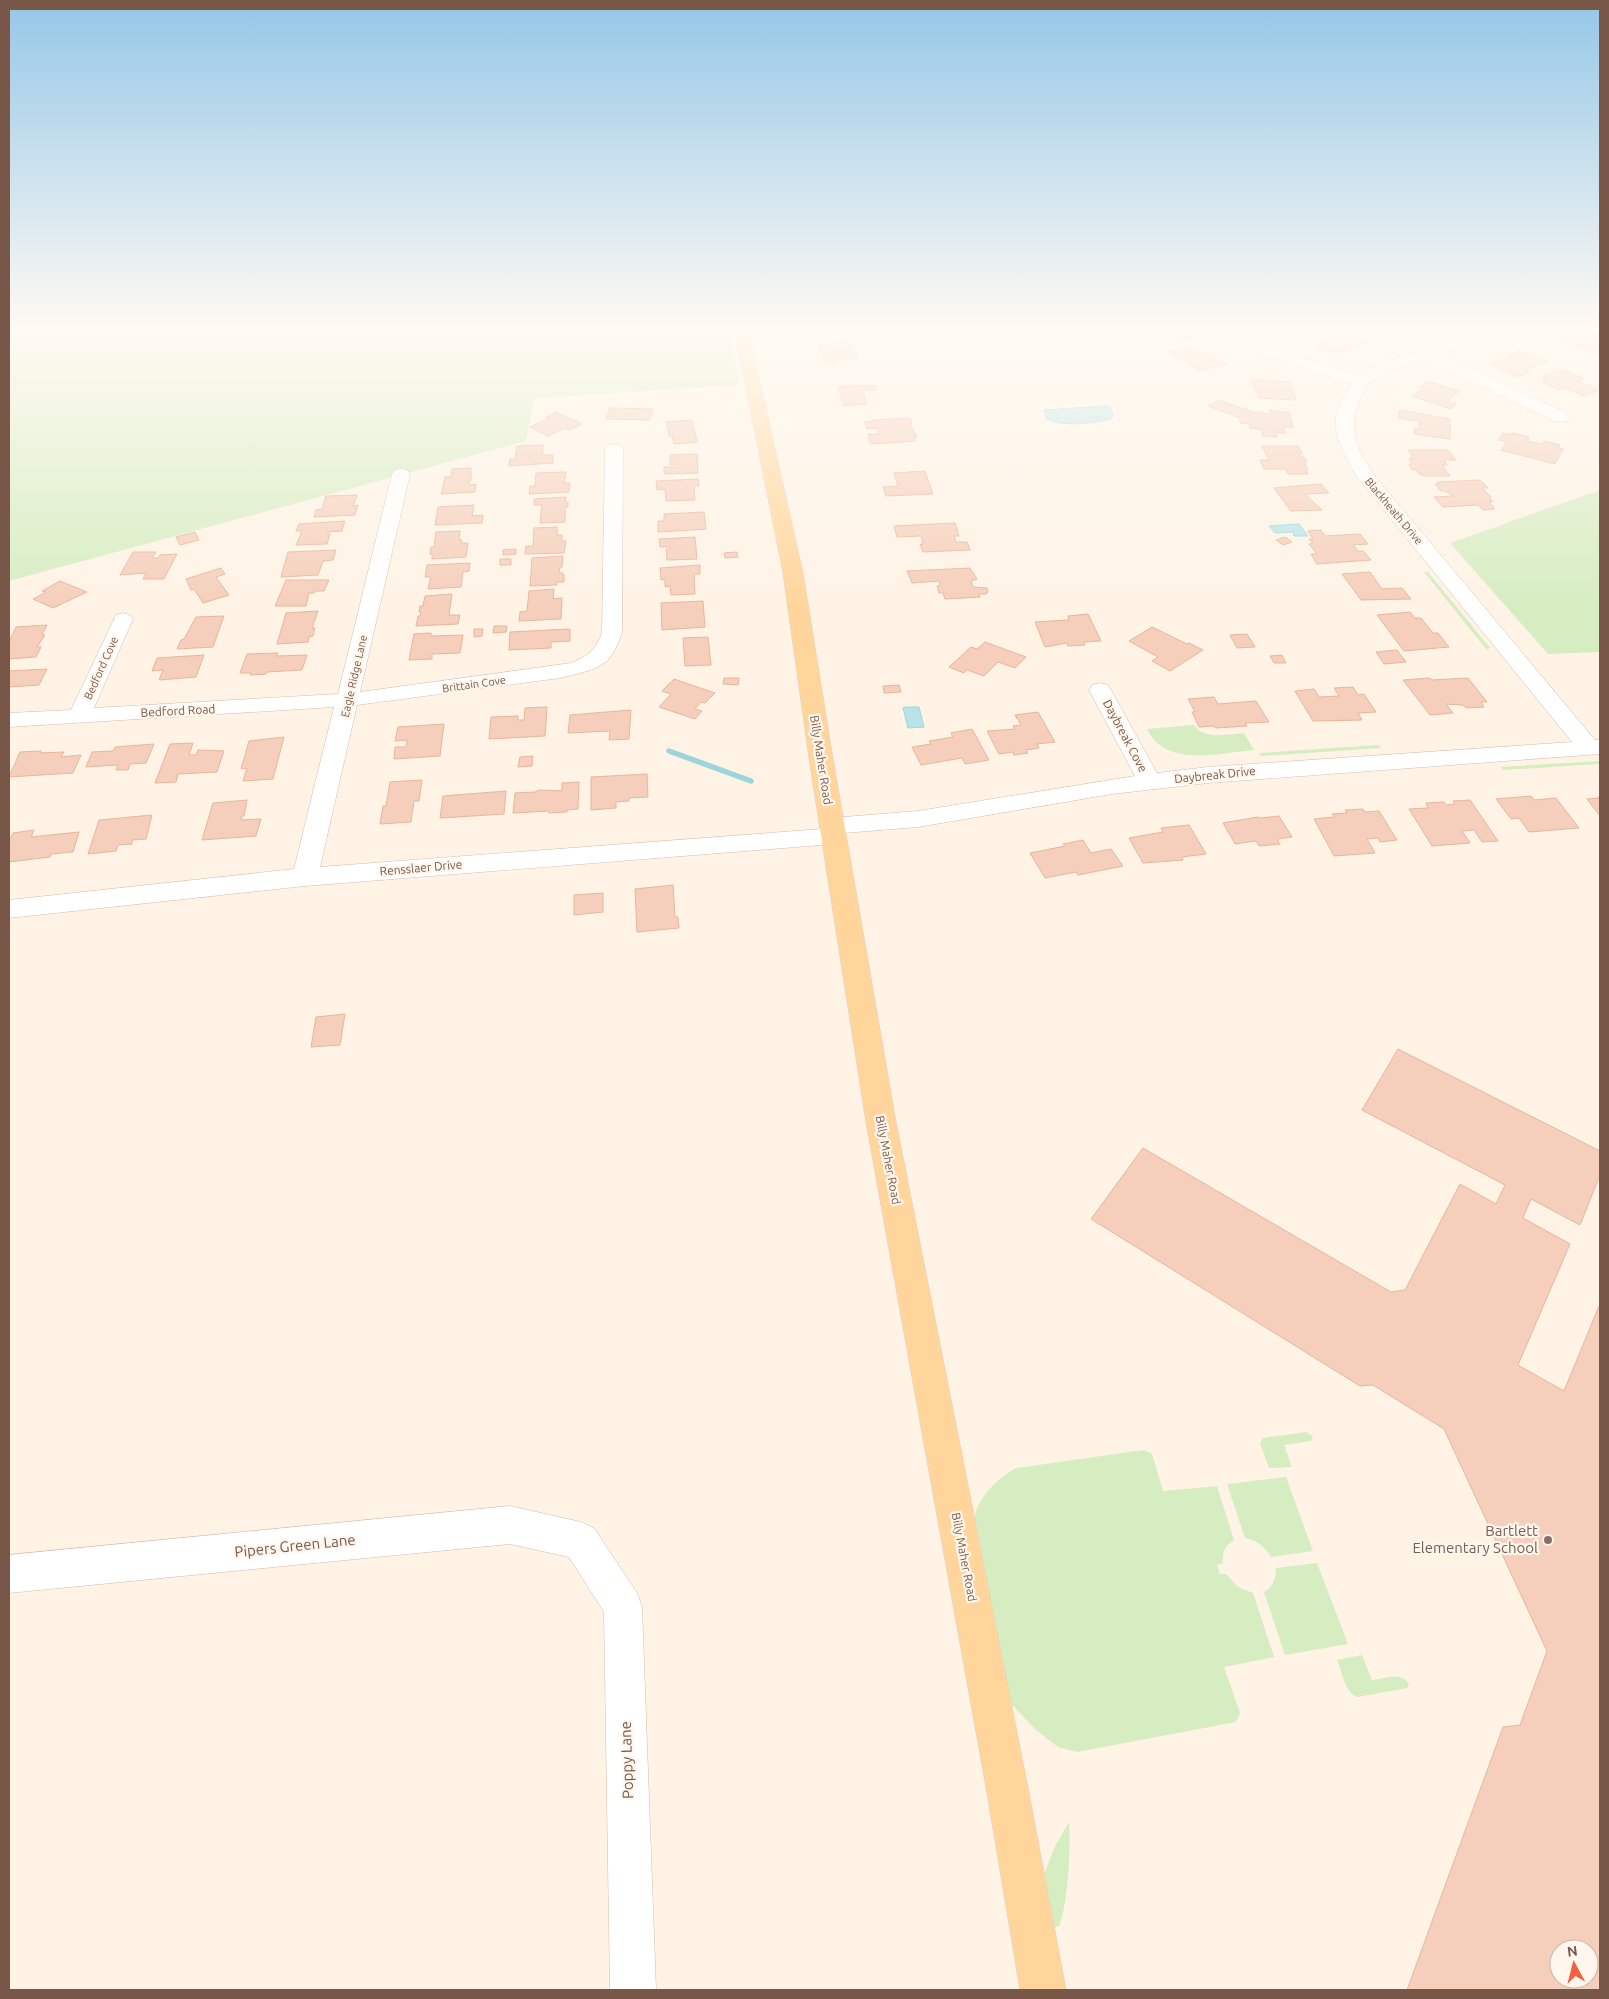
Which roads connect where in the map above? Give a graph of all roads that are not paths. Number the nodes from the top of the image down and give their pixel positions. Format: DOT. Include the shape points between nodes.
graph roads {
  1 [pos="761,421"];
  2 [pos="1345,421"];
  3 [pos="614,449"];
  4 [pos="401,474"];
  5 [pos="123,619"];
  6 [pos="597,659"];
  7 [pos="618,668"];
  8 [pos="1100,690"];
  9 [pos="348,700"];
  10 [pos="79,716"];
  11 [pos="9,720"];
  12 [pos="1595,748"];
  13 [pos="1150,782"];
  14 [pos="833,831"];
  15 [pos="305,877"];
  16 [pos="9,909"];
  17 [pos="580,1541"];
  18 [pos="9,1574"];
  19 [pos="634,1990"];
  20 [pos="1043,1990"];
  1 -- 14 [label="main road, Billy Maher Road" via="793,573"];
  2 -- 12 [label="street, Blackheath Drive" via="1352,454 1366,477"];
  3 -- 6 [label="street" via="612,632 606,652"];
  4 -- 9 [label="street, Eagle Ridge Lane"];
  5 -- 10 [label="street, Bedford Cove"];
  6 -- 7 [label="street"];
  6 -- 9 [label="street, Brittain Cove" via="560,672"];
  8 -- 13 [label="street, Daybreak Cove"];
  9 -- 10 [label="street, Bedford Road"];
  9 -- 15 [label="street, Eagle Ridge Lane"];
  10 -- 11 [label="street, Bedford Road"];
  12 -- 13 [label="street, Daybreak Drive" via="1289,768"];
  13 -- 14 [label="street, Daybreak Drive"];
  14 -- 15 [label="street, Rensslaer Drive"];
  14 -- 20 [label="main road, Billy Maher Road" via="881,1122"];
  15 -- 16 [label="street, Rensslaer Drive"];
  17 -- 18 [label="street, Pipers Green Lane" via="510,1524"];
  17 -- 19 [label="street, Poppy Lane" via="623,1607"];
}
